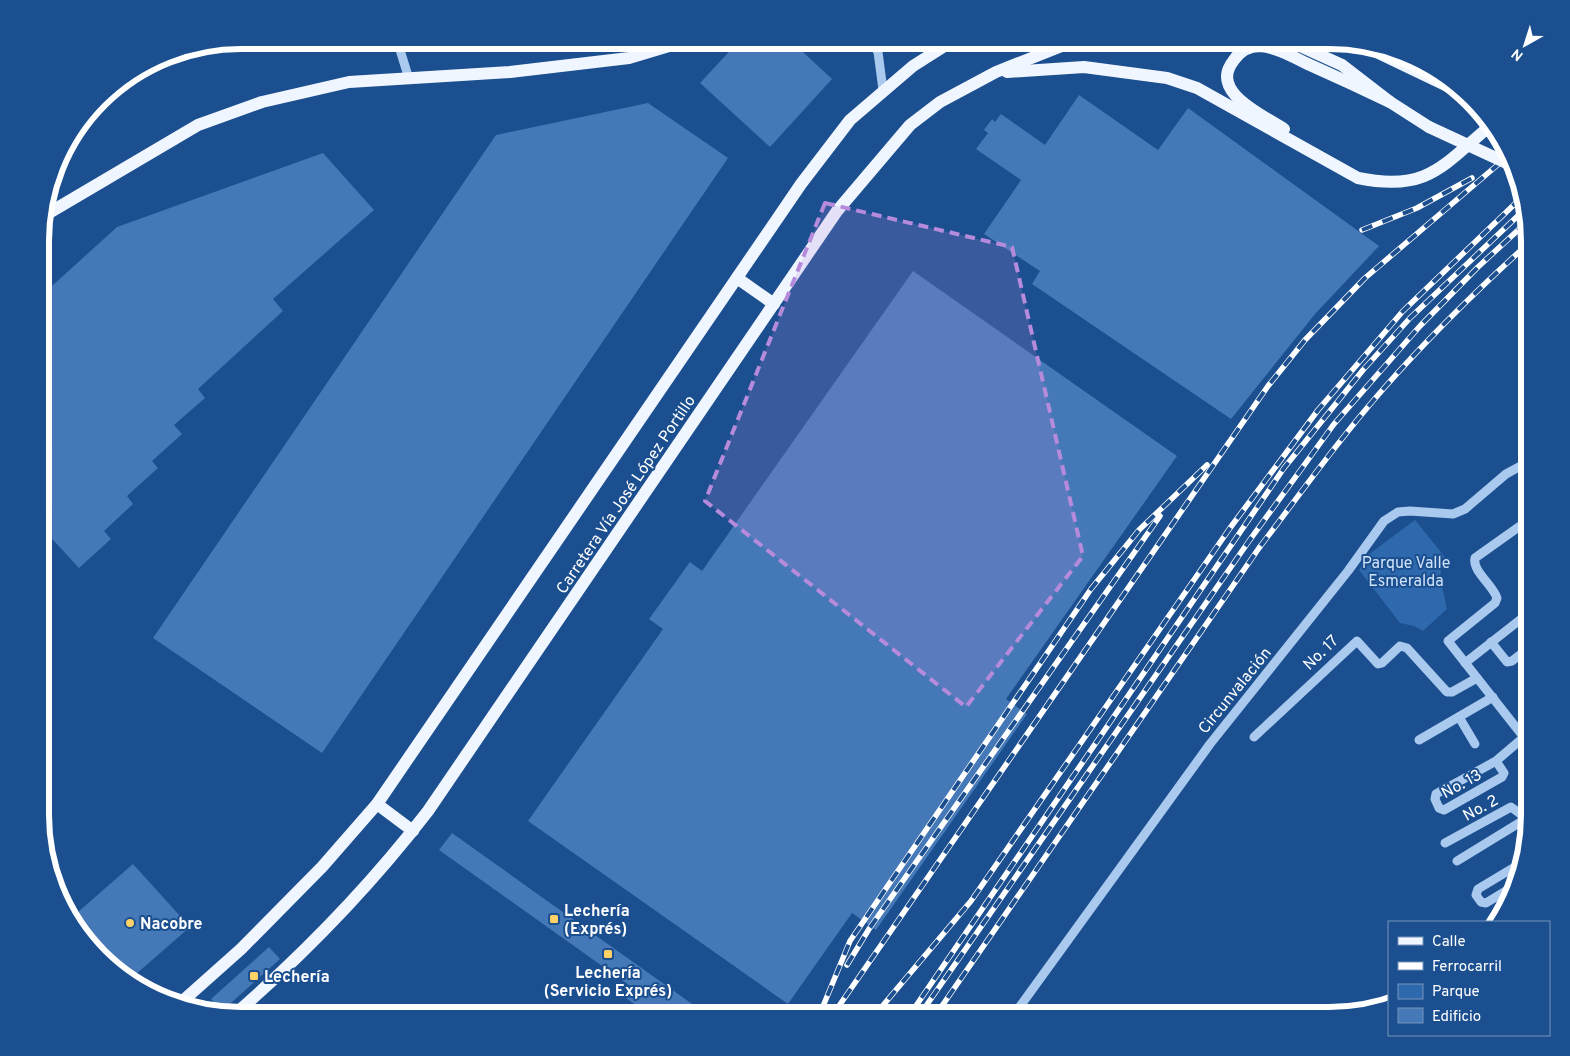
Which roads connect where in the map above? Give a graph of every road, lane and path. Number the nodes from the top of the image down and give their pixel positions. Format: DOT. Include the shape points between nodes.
graph roads {
  1 [pos="400,49"];
  2 [pos="659,49"];
  3 [pos="876,49"];
  4 [pos="940,49"];
  5 [pos="1054,49"];
  6 [pos="1247,49"];
  7 [pos="1270,49"];
  8 [pos="1307,49"];
  9 [pos="1392,59"];
  10 [pos="996,72"];
  11 [pos="1432,78"];
  12 [pos="409,79"];
  13 [pos="883,90"];
  14 [pos="1390,102"];
  15 [pos="1486,130"];
  16 [pos="1299,146"];
  17 [pos="1504,162"];
  18 [pos="51,212"];
  19 [pos="737,278"];
  20 [pos="774,304"];
  21 [pos="1521,466"];
  22 [pos="1521,525"];
  23 [pos="1521,619"];
  24 [pos="1491,642"];
  25 [pos="1521,654"];
  26 [pos="1465,663"];
  27 [pos="1477,678"];
  28 [pos="1493,697"];
  29 [pos="1459,717"];
  30 [pos="1521,730"];
  31 [pos="1254,737"];
  32 [pos="1419,740"];
  33 [pos="1521,743"];
  34 [pos="1475,744"];
  35 [pos="1496,761"];
  36 [pos="378,804"];
  37 [pos="1521,814"];
  38 [pos="1521,823"];
  39 [pos="413,831"];
  40 [pos="1445,843"];
  41 [pos="1457,861"];
  42 [pos="1514,867"];
  43 [pos="1506,891"];
  44 [pos="185,999"];
  45 [pos="243,1007"];
  46 [pos="1020,1007"];
  1 -- 12 [label="street"];
  2 -- 12 [label="main road" via="629,58 510,72"];
  3 -- 13 [label="street"];
  4 -- 13 [label="main road, Carretera Vía José López Portillo"];
  5 -- 10 [label="main road, Carretera Vía José López Portillo"];
  6 -- 16 [label="main road" via="1232,61 1228,86 1237,98 1286,130"];
  7 -- 14 [label="main road"];
  8 -- 14 [label="main road" via="1342,65"];
  9 -- 11 [label="main road"];
  10 -- 16 [label="main road" via="1084,67 1167,78 1197,88"];
  10 -- 20 [label="main road, Carretera Vía José López Portillo" via="940,102 910,125 838,211"];
  12 -- 18 [label="main road" via="349,82 262,102 198,125"];
  13 -- 19 [label="main road, Carretera Vía José López Portillo" via="850,120 801,184"];
  14 -- 17 [label="main road, bridge" via="1428,127"];
  15 -- 16 [label="main road" via="1443,166 1405,183 1358,178"];
  19 -- 20 [label="main road"];
  19 -- 36 [label="main road, Carretera Vía José López Portillo"];
  20 -- 39 [label="main road, Carretera Vía José López Portillo"];
  21 -- 46 [label="street, Circunvalación" via="1454,514 1398,512 1384,521 1210,744"];
  22 -- 26 [label="street" via="1475,558 1475,565 1497,598 1448,641"];
  23 -- 24 [label="street"];
  24 -- 25 [label="street" via="1507,662"];
  24 -- 26 [label="street"];
  26 -- 27 [label="street"];
  27 -- 28 [label="street"];
  27 -- 31 [label="street, No. 17" via="1448,692 1407,648 1400,646 1378,664 1357,641"];
  28 -- 29 [label="street"];
  28 -- 30 [label="street"];
  29 -- 32 [label="street"];
  29 -- 34 [label="street"];
  33 -- 35 [label="street, No. 13"];
  35 -- 35 [label="street, No. 13" via="1436,794 1439,808 1444,810 1502,777 1504,773"];
  36 -- 39 [label="main road"];
  36 -- 44 [label="main road, Carretera Vía José López Portillo" via="322,867 241,949"];
  37 -- 40 [label="street, No. 2" via="1511,806"];
  38 -- 41 [label="street, No. 2"];
  39 -- 45 [label="main road, Carretera Vía José López Portillo" via="355,898"];
  42 -- 43 [label="street" via="1478,889 1476,895 1486,903"];
}
